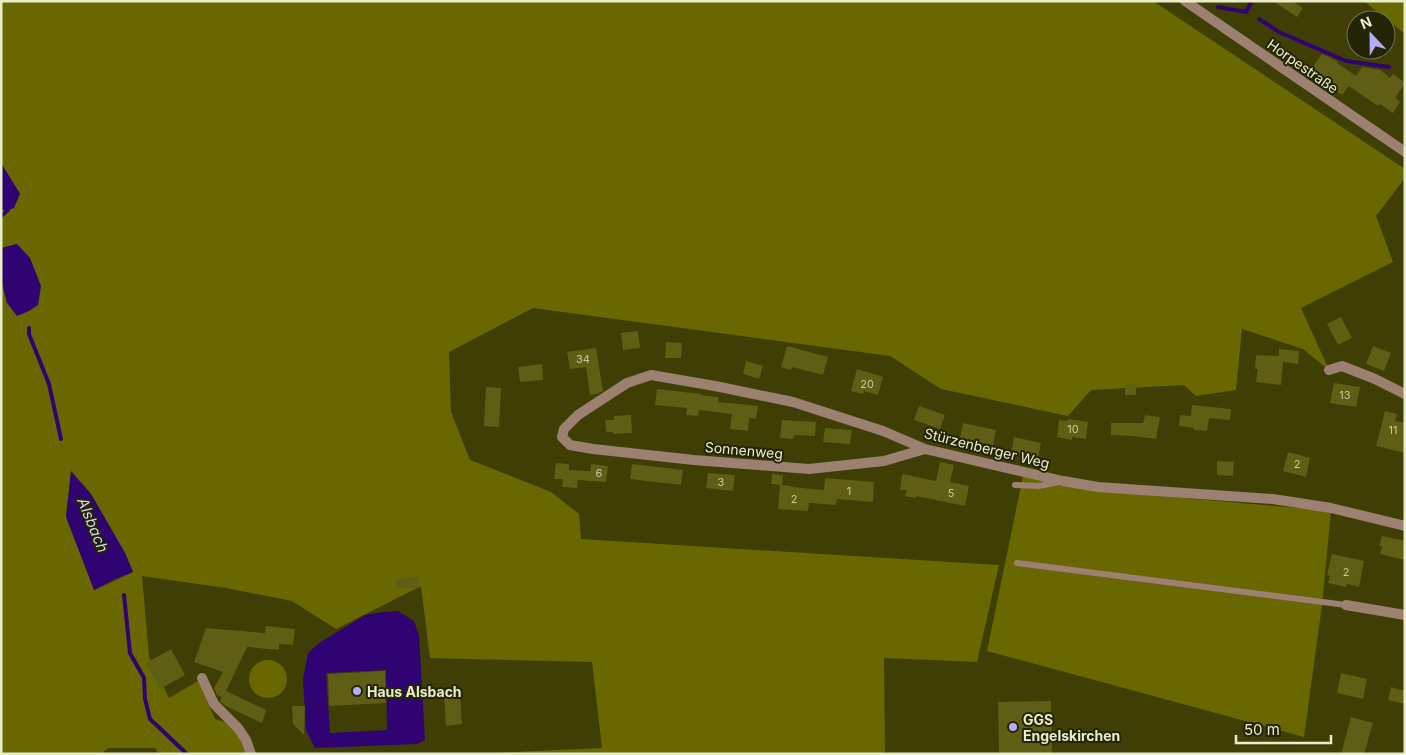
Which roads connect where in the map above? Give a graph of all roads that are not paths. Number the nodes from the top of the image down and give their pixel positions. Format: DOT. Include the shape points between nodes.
graph roads {
  1 [pos="1185,1"];
  2 [pos="1405,152"];
  3 [pos="1329,370"];
  4 [pos="1405,394"];
  5 [pos="562,437"];
  6 [pos="925,448"];
  7 [pos="1063,481"];
  8 [pos="1016,485"];
  9 [pos="1405,526"];
  10 [pos="1017,563"];
  11 [pos="1346,605"];
  12 [pos="1405,615"];
  13 [pos="202,678"];
  14 [pos="251,754"];
  1 -- 2 [label="street, Horpestraße"];
  3 -- 4 [label="street" via="1342,366"];
  5 -- 6 [label="street, Sonnenweg" via="570,445 592,449 809,469 884,461"];
  5 -- 6 [label="street, Stürzenberger Weg" via="564,429 578,415 627,383 650,375 793,402 883,430"];
  6 -- 7 [label="street, Stürzenberger Weg"];
  7 -- 8 [label="lane" via="1039,486"];
  7 -- 9 [label="street, Stürzenberger Weg" via="1098,487 1273,499 1331,508"];
  10 -- 11 [label="lane"];
  11 -- 12 [label="street"];
  13 -- 14 [label="street" via="214,704 238,728"];
}
